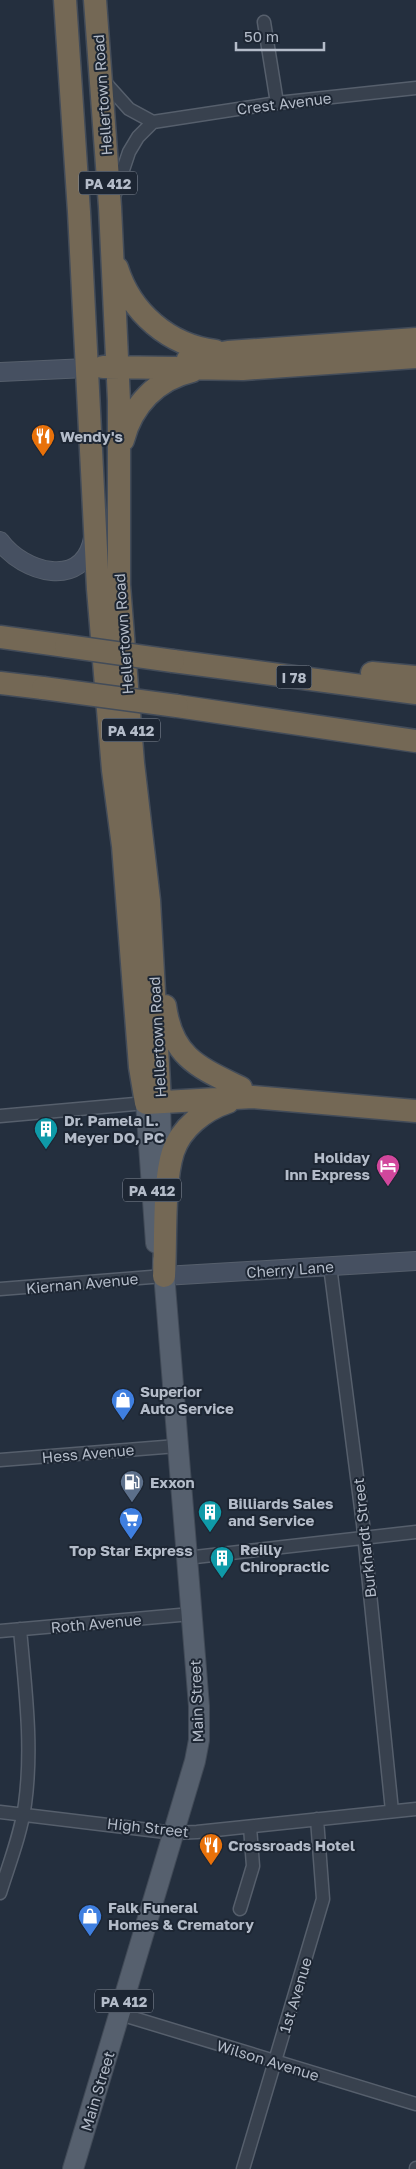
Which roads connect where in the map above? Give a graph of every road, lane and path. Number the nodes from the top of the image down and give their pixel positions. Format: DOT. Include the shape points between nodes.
graph roads {
  1 [pos="64,0"];
  2 [pos="95,0"];
  3 [pos="264,22"];
  4 [pos="100,76"];
  5 [pos="416,88"];
  6 [pos="277,103"];
  7 [pos="153,122"];
  8 [pos="110,207"];
  9 [pos="112,247"];
  10 [pos="416,339"];
  11 [pos="244,351"];
  12 [pos="416,357"];
  13 [pos="117,367"];
  14 [pos="87,368"];
  15 [pos="206,369"];
  16 [pos="0,372"];
  17 [pos="119,466"];
  18 [pos="93,516"];
  19 [pos="0,541"];
  20 [pos="0,638"];
  21 [pos="172,656"];
  22 [pos="416,677"];
  23 [pos="0,683"];
  24 [pos="416,693"];
  25 [pos="221,712"];
  26 [pos="416,741"];
  27 [pos="416,747"];
  28 [pos="153,966"];
  29 [pos="247,1092"];
  30 [pos="153,1098"];
  31 [pos="416,1100"];
  32 [pos="416,1112"];
  33 [pos="0,1116"];
  34 [pos="416,1261"];
  35 [pos="330,1266"];
  36 [pos="164,1276"];
  37 [pos="0,1289"];
  38 [pos="176,1446"];
  39 [pos="0,1460"];
  40 [pos="416,1532"];
  41 [pos="365,1538"];
  42 [pos="186,1558"];
  43 [pos="191,1614"];
  44 [pos="20,1629"];
  45 [pos="0,1631"];
  46 [pos="416,1809"];
  47 [pos="392,1811"];
  48 [pos="0,1812"];
  49 [pos="23,1814"];
  50 [pos="316,1819"];
  51 [pos="250,1827"];
  52 [pos="174,1833"];
  53 [pos="0,1893"];
  54 [pos="240,1909"];
  55 [pos="120,2014"];
  56 [pos="275,2062"];
  57 [pos="416,2104"];
  58 [pos="73,2169"];
  59 [pos="244,2169"];
  1 -- 14 [label="highway, Hellertown Road / PA 412"];
  2 -- 4 [label="highway, Hellertown Road / PA 412"];
  3 -- 6 [label="street"];
  4 -- 7 [label="street" via="128,109"];
  4 -- 8 [label="highway, Hellertown Road / PA 412"];
  5 -- 6 [label="street, Crest Avenue"];
  6 -- 7 [label="street, Crest Avenue"];
  7 -- 8 [label="street" via="129,152"];
  8 -- 9 [label="highway, Hellertown Road / PA 412"];
  9 -- 11 [label="highway" via="126,290 138,308 159,328 207,350"];
  9 -- 13 [label="highway, Hellertown Road / PA 412"];
  10 -- 11 [label="highway"];
  11 -- 13 [label="highway" via="162,364"];
  12 -- 15 [label="highway"];
  13 -- 14 [label="highway"];
  13 -- 15 [label="highway"];
  13 -- 17 [label="highway, Hellertown Road / PA 412"];
  14 -- 16 [label="street"];
  14 -- 18 [label="highway, Hellertown Road / PA 412"];
  15 -- 17 [label="highway" via="168,379 143,400 127,428"];
  17 -- 28 [label="highway, Hellertown Road / PA 412" via="120,608"];
  18 -- 19 [label="street" via="89,554 72,569 50,571 31,566 14,556"];
  18 -- 30 [label="highway, Hellertown Road / PA 412" via="140,1067"];
  20 -- 21 [label="highway, I 78, bridge"];
  21 -- 22 [label="highway"];
  21 -- 24 [label="highway, I 78"];
  23 -- 25 [label="highway, bridge"];
  25 -- 26 [label="highway"];
  25 -- 27 [label="highway" via="342,737"];
  28 -- 29 [label="highway" via="168,1027 181,1051 211,1073"];
  28 -- 30 [label="highway, Hellertown Road / PA 412"];
  29 -- 30 [label="highway"];
  29 -- 31 [label="highway" via="299,1089"];
  29 -- 32 [label="highway"];
  29 -- 36 [label="highway" via="204,1113 177,1143 170,1164"];
  30 -- 33 [label="street"];
  30 -- 36 [label="main road, Hellertown Road / PA 412"];
  34 -- 35 [label="street, Cherry Lane"];
  35 -- 36 [label="street, Cherry Lane"];
  35 -- 41 [label="street, Burkhardt Street"];
  36 -- 37 [label="street, Kiernan Avenue"];
  36 -- 38 [label="main road, Main Street / PA 412"];
  38 -- 39 [label="street, Hess Avenue"];
  38 -- 42 [label="main road, Main Street / PA 412"];
  40 -- 41 [label="street"];
  41 -- 42 [label="street"];
  41 -- 47 [label="street, Burkhardt Street"];
  42 -- 43 [label="main road, Main Street / PA 412"];
  43 -- 44 [label="street, Roth Avenue"];
  43 -- 52 [label="main road, Main Street / PA 412" via="199,1740"];
  44 -- 45 [label="street, Roth Avenue"];
  44 -- 49 [label="street" via="29,1745"];
  46 -- 47 [label="street, High Street"];
  47 -- 50 [label="street, High Street"];
  48 -- 49 [label="street, High Street"];
  49 -- 52 [label="street, High Street"];
  49 -- 53 [label="street"];
  50 -- 51 [label="street, High Street"];
  50 -- 56 [label="street, 1st Avenue" via="323,1899"];
  51 -- 52 [label="street, High Street"];
  51 -- 54 [label="street" via="253,1866"];
  52 -- 55 [label="main road, Main Street / PA 412"];
  55 -- 56 [label="street, Wilson Avenue"];
  55 -- 58 [label="main road, Main Street / PA 412"];
  56 -- 57 [label="street, Wilson Avenue"];
  56 -- 59 [label="street, 1st Avenue"];
}
